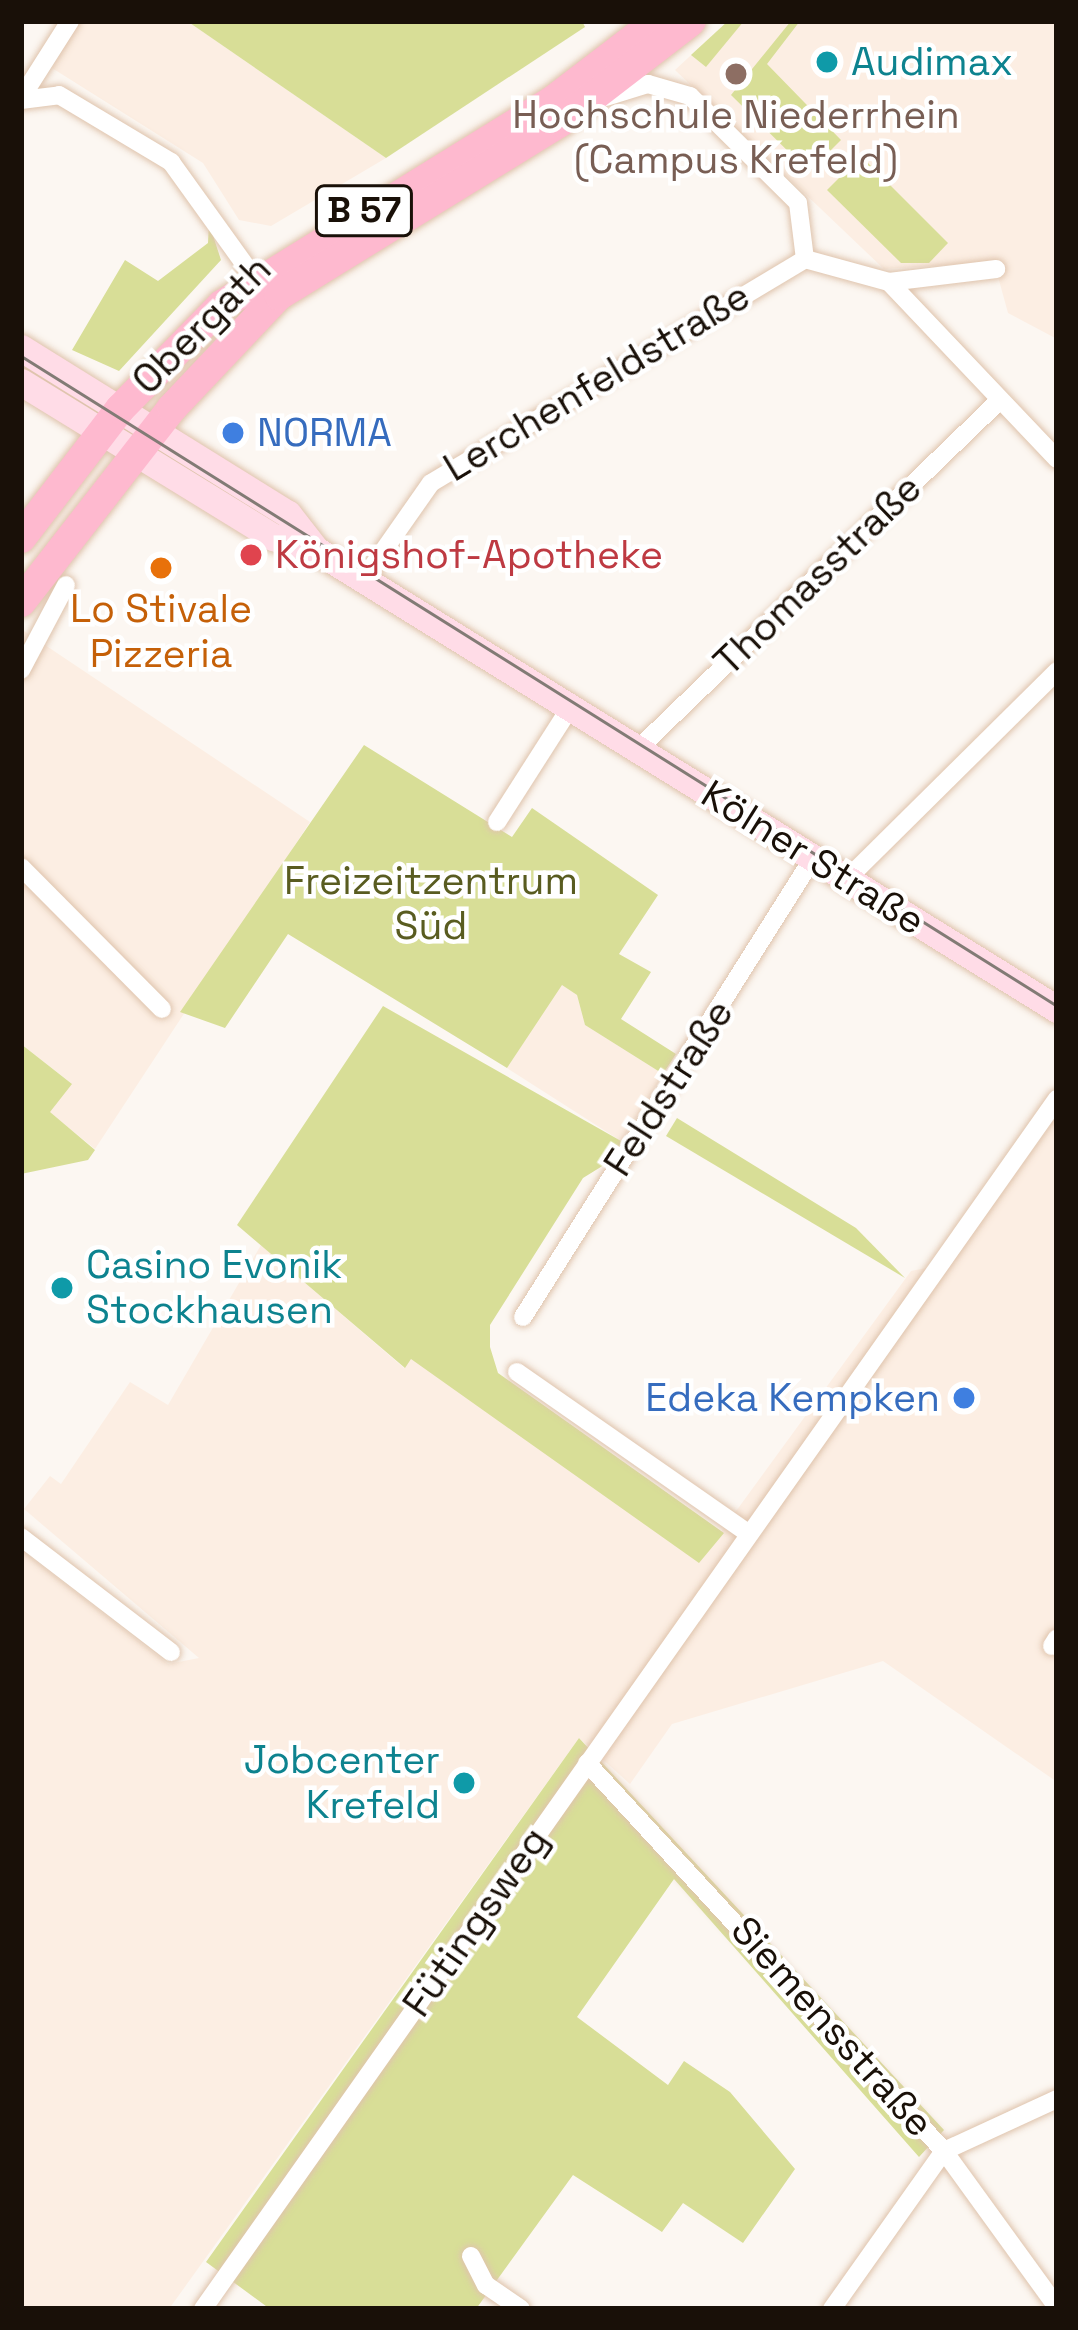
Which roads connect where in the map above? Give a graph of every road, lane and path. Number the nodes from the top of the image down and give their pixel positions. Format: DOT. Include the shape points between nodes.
graph roads {
  1 [pos="70,21"];
  2 [pos="657,21"];
  3 [pos="691,21"];
  4 [pos="23,96"];
  5 [pos="585,106"];
  6 [pos="806,259"];
  7 [pos="996,269"];
  8 [pos="255,279"];
  9 [pos="889,282"];
  10 [pos="21,348"];
  11 [pos="21,382"];
  12 [pos="1000,400"];
  13 [pos="110,420"];
  14 [pos="144,442"];
  15 [pos="1057,459"];
  16 [pos="21,538"];
  17 [pos="363,580"];
  18 [pos="65,585"];
  19 [pos="21,602"];
  20 [pos="21,670"];
  21 [pos="1057,671"];
  22 [pos="569,708"];
  23 [pos="637,750"];
  24 [pos="497,822"];
  25 [pos="813,858"];
  26 [pos="21,867"];
  27 [pos="847,879"];
  28 [pos="162,1009"];
  29 [pos="1057,1009"];
  30 [pos="1057,1099"];
  31 [pos="524,1317"];
  32 [pos="517,1372"];
  33 [pos="748,1533"];
  34 [pos="21,1537"];
  35 [pos="171,1652"];
  36 [pos="587,1763"];
  37 [pos="1057,2099"];
  38 [pos="944,2151"];
  39 [pos="472,2256"];
  40 [pos="1057,2307"];
  41 [pos="202,2309"];
  42 [pos="521,2309"];
  43 [pos="832,2309"];
  1 -- 4 [label="street"];
  2 -- 8 [label="main road, Obergath / B 57" via="550,102"];
  3 -- 5 [label="main road, Obergath / B 57"];
  4 -- 8 [label="street" via="59,95 171,162"];
  5 -- 6 [label="street" via="648,84 691,96 798,202"];
  5 -- 14 [label="main road, Obergath / B 57" via="279,295"];
  6 -- 9 [label="street"];
  6 -- 17 [label="street, Lerchenfeldstraße" via="430,483"];
  7 -- 9 [label="street"];
  8 -- 13 [label="main road, Obergath / B 57"];
  9 -- 12 [label="street"];
  10 -- 13 [label="main road, Kölner Straße"];
  11 -- 13 [label="main road, Kölner Straße"];
  12 -- 15 [label="street"];
  12 -- 23 [label="street, Thomasstraße"];
  13 -- 14 [label="main road, Kölner Straße"];
  13 -- 16 [label="main road, B 57"];
  14 -- 17 [label="main road, Kölner Straße"];
  14 -- 19 [label="main road, B 57"];
  17 -- 22 [label="main road, Kölner Straße"];
  18 -- 20 [label="street"];
  21 -- 27 [label="street"];
  22 -- 23 [label="main road, Kölner Straße"];
  22 -- 24 [label="street"];
  23 -- 25 [label="main road, Kölner Straße"];
  25 -- 27 [label="main road, Kölner Straße"];
  25 -- 31 [label="street, Feldstraße"];
  26 -- 28 [label="street"];
  27 -- 29 [label="main road, Kölner Straße"];
  30 -- 33 [label="street, Fütingsweg"];
  32 -- 33 [label="street"];
  33 -- 36 [label="street, Fütingsweg"];
  34 -- 35 [label="street"];
  36 -- 38 [label="street, Siemensstraße"];
  36 -- 41 [label="street, Fütingsweg"];
  37 -- 38 [label="street"];
  38 -- 40 [label="street, Siemensstraße"];
  38 -- 43 [label="street"];
  39 -- 42 [label="street" via="486,2285"];
}
